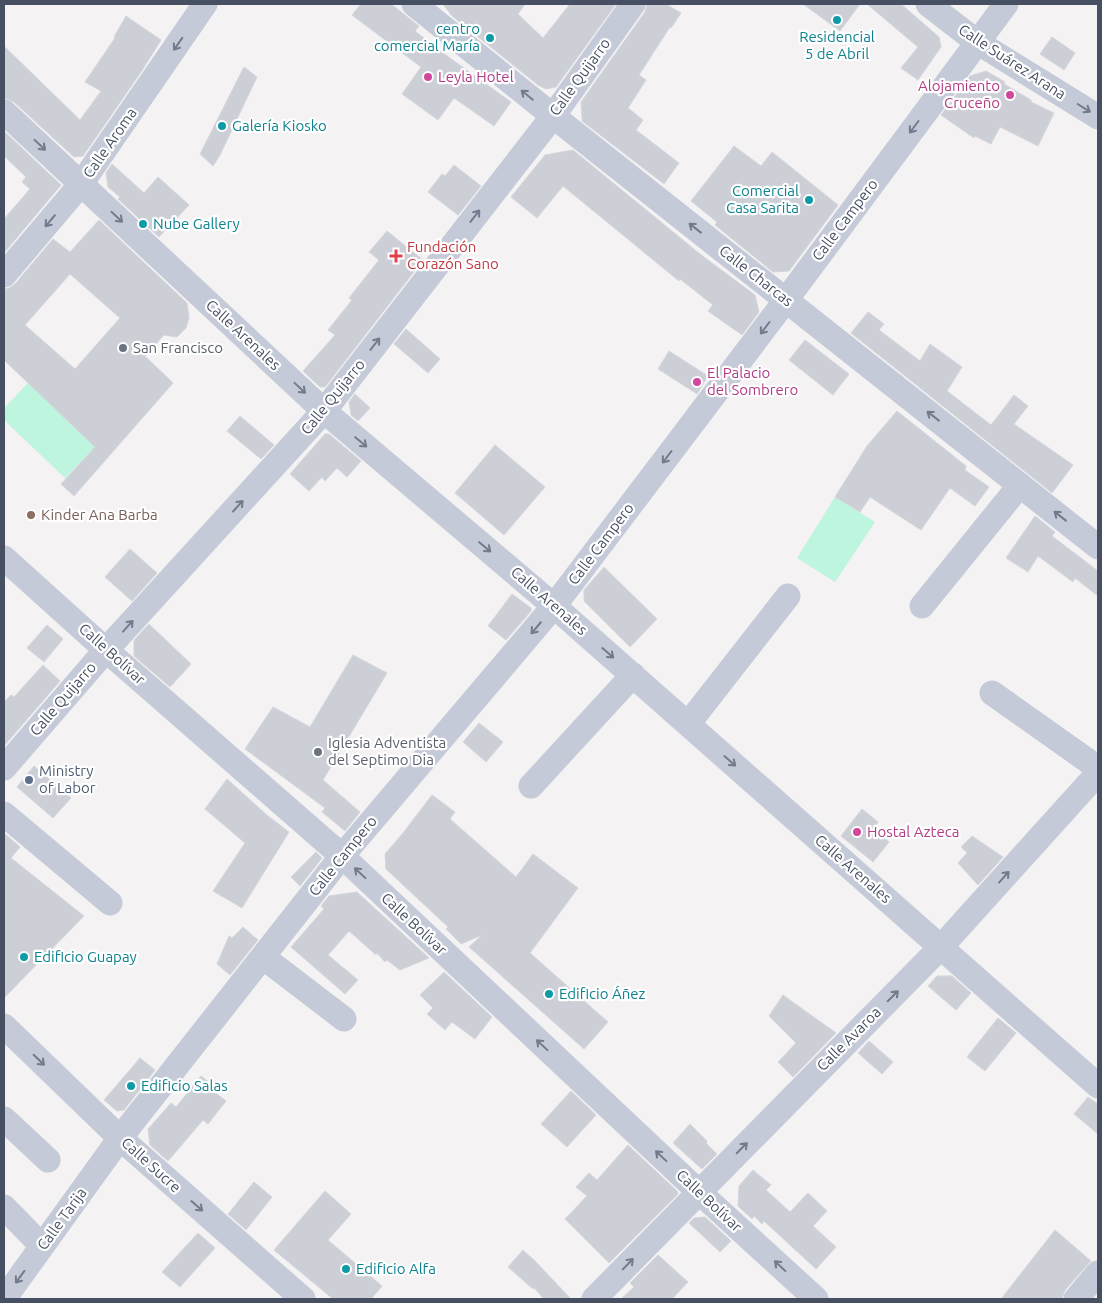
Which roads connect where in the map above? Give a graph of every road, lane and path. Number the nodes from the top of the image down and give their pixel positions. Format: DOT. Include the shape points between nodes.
graph roads {
  1 [pos="205,4"];
  2 [pos="414,4"];
  3 [pos="633,4"];
  4 [pos="928,4"];
  5 [pos="1006,4"];
  6 [pos="977,42"];
  7 [pos="4,112"];
  8 [pos="553,116"];
  9 [pos="1098,117"];
  10 [pos="81,184"];
  11 [pos="4,275"];
  12 [pos="786,300"];
  13 [pos="324,411"];
  14 [pos="1020,485"];
  15 [pos="1098,547"];
  16 [pos="4,558"];
  17 [pos="788,596"];
  18 [pos="554,606"];
  19 [pos="922,606"];
  20 [pos="106,650"];
  21 [pos="633,675"];
  22 [pos="992,693"];
  23 [pos="688,724"];
  24 [pos="4,768"];
  25 [pos="1098,768"];
  26 [pos="1098,773"];
  27 [pos="531,786"];
  28 [pos="4,814"];
  29 [pos="342,856"];
  30 [pos="110,902"];
  31 [pos="941,947"];
  32 [pos="263,957"];
  33 [pos="344,1019"];
  34 [pos="8,1038"];
  35 [pos="1098,1086"];
  36 [pos="4,1119"];
  37 [pos="120,1138"];
  38 [pos="48,1160"];
  39 [pos="699,1192"];
  40 [pos="4,1207"];
  41 [pos="42,1246"];
  42 [pos="1098,1273"];
  43 [pos="4,1299"];
  44 [pos="303,1299"];
  45 [pos="594,1299"];
  46 [pos="816,1299"];
  47 [pos="1076,1299"];
  1 -- 10 [label="street, Calle Aroma, one-way"];
  8 -- 2 [label="street, Calle Charcas, one-way"];
  3 -- 8 [label="street, Calle Quijarro"];
  4 -- 6 [label="street, Calle Suárez Arana"];
  5 -- 6 [label="street, Calle Campero"];
  6 -- 9 [label="street, Calle Suárez Arana, one-way"];
  6 -- 12 [label="street, Calle Campero, one-way"];
  7 -- 10 [label="street, Calle Arenales, one-way"];
  12 -- 8 [label="street, Calle Charcas, one-way"];
  13 -- 8 [label="street, Calle Quijarro, one-way"];
  10 -- 11 [label="street, Calle Aroma, one-way"];
  10 -- 13 [label="street, Calle Arenales, one-way"];
  14 -- 12 [label="street, Calle Charcas, one-way"];
  12 -- 18 [label="street, Calle Campero, one-way"];
  13 -- 18 [label="street, Calle Arenales, one-way"];
  20 -- 13 [label="street, Calle Quijarro, one-way"];
  15 -- 14 [label="street, Calle Charcas, one-way"];
  14 -- 19 [label="street"];
  16 -- 20 [label="street, Calle Bolívar"];
  17 -- 23 [label="street"];
  18 -- 21 [label="street, Calle Arenales, one-way"];
  18 -- 29 [label="street, Calle Campero, one-way"];
  20 -- 24 [label="street, Calle Quijarro"];
  20 -- 29 [label="street, Calle Bolívar"];
  21 -- 23 [label="street, Calle Arenales"];
  21 -- 27 [label="street"];
  22 -- 25 [label="street"];
  23 -- 31 [label="street, Calle Arenales, one-way"];
  31 -- 26 [label="street, Calle Avaroa, one-way"];
  28 -- 30 [label="street"];
  29 -- 32 [label="street, Calle Campero"];
  39 -- 29 [label="street, Calle Bolívar, one-way"];
  31 -- 35 [label="street, Calle Arenales"];
  39 -- 31 [label="street, Calle Avaroa, one-way"];
  32 -- 33 [label="street"];
  32 -- 37 [label="street, Calle Campero"];
  34 -- 37 [label="street, Calle Sucre, one-way"];
  36 -- 38 [label="street"];
  37 -- 41 [label="street, Calle Tarija"];
  37 -- 44 [label="street, Calle Sucre, one-way"];
  45 -- 39 [label="street, Calle Avaroa, one-way"];
  46 -- 39 [label="street, Calle Bolívar, one-way"];
  40 -- 41 [label="street"];
  41 -- 43 [label="street, Calle Tarija, one-way"];
  42 -- 47 [label="street"];
}
